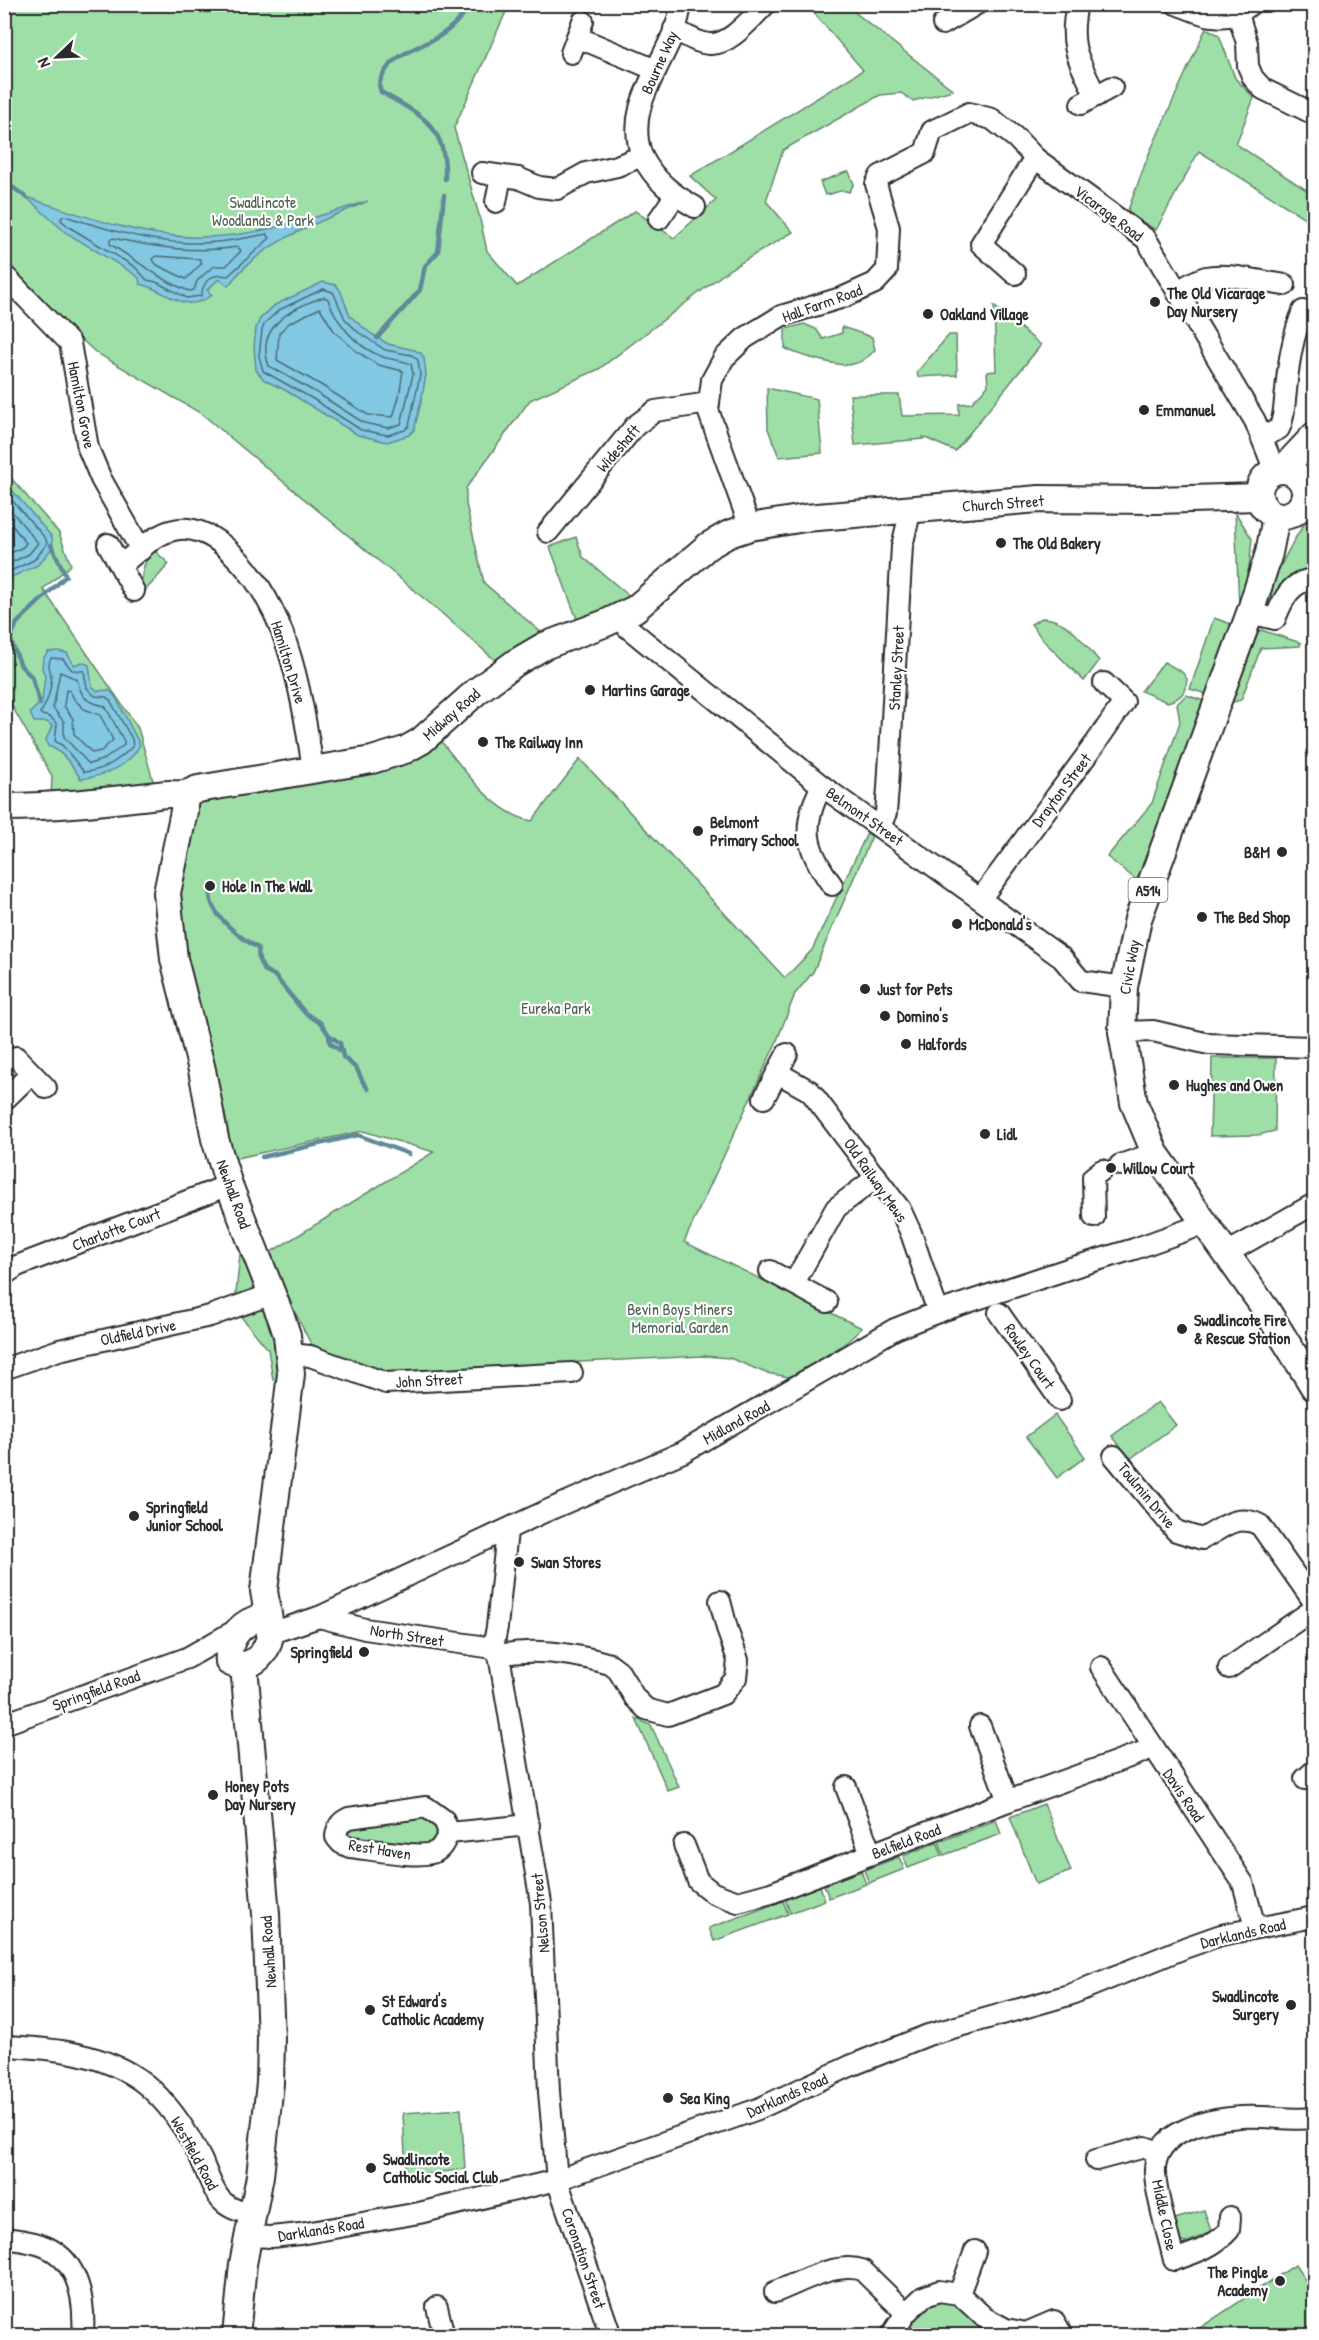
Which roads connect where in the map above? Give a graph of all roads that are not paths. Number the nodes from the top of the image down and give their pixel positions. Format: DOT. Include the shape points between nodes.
graph roads {
  1 [pos="681,4"];
  2 [pos="766,4"];
  3 [pos="1077,4"];
  4 [pos="1176,4"];
  5 [pos="966,7"];
  6 [pos="1244,9"];
  7 [pos="943,24"];
  8 [pos="674,29"];
  9 [pos="577,37"];
  10 [pos="656,70"];
  11 [pos="1096,96"];
  12 [pos="1314,114"];
  13 [pos="925,153"];
  14 [pos="642,156"];
  15 [pos="1035,158"];
  16 [pos="675,196"];
  17 [pos="496,202"];
  18 [pos="695,207"];
  19 [pos="659,219"];
  20 [pos="1015,274"];
  21 [pos="4,275"];
  22 [pos="1285,285"];
  23 [pos="1177,292"];
  24 [pos="1304,311"];
  25 [pos="709,403"];
  26 [pos="1314,436"];
  27 [pos="1262,437"];
  28 [pos="1299,476"];
  29 [pos="1258,497"];
  30 [pos="911,509"];
  31 [pos="1276,517"];
  32 [pos="750,527"];
  33 [pos="548,532"];
  34 [pos="108,544"];
  35 [pos="141,550"];
  36 [pos="121,565"];
  37 [pos="1314,579"];
  38 [pos="134,591"];
  39 [pos="1250,613"];
  40 [pos="620,617"];
  41 [pos="1104,682"];
  42 [pos="313,769"];
  43 [pos="822,786"];
  44 [pos="184,796"];
  45 [pos="4,807"];
  46 [pos="880,826"];
  47 [pos="832,885"];
  48 [pos="981,898"];
  49 [pos="1124,987"];
  50 [pos="1122,1032"];
  51 [pos="1314,1047"];
  52 [pos="787,1054"];
  53 [pos="16,1057"];
  54 [pos="778,1073"];
  55 [pos="31,1074"];
  56 [pos="46,1088"];
  57 [pos="764,1098"];
  58 [pos="4,1100"];
  59 [pos="1155,1153"];
  60 [pos="877,1177"];
  61 [pos="229,1185"];
  62 [pos="1314,1204"];
  63 [pos="1095,1217"];
  64 [pos="1204,1224"];
  65 [pos="1227,1253"];
  66 [pos="770,1271"];
  67 [pos="4,1275"];
  68 [pos="794,1283"];
  69 [pos="272,1294"];
  70 [pos="827,1302"];
  71 [pos="938,1312"];
  72 [pos="999,1312"];
  73 [pos="290,1354"];
  74 [pos="4,1369"];
  75 [pos="572,1373"];
  76 [pos="1314,1387"];
  77 [pos="1060,1400"];
  78 [pos="1114,1456"];
  79 [pos="507,1531"];
  80 [pos="720,1601"];
  81 [pos="1314,1602"];
  82 [pos="1314,1609"];
  83 [pos="319,1617"];
  84 [pos="257,1628"];
  85 [pos="496,1651"];
  86 [pos="188,1658"];
  87 [pos="236,1664"];
  88 [pos="1101,1667"];
  89 [pos="1229,1668"];
  90 [pos="4,1724"];
  91 [pos="980,1726"];
  92 [pos="1152,1746"];
  93 [pos="846,1787"];
  94 [pos="1008,1801"];
  95 [pos="529,1825"];
  96 [pos="449,1833"];
  97 [pos="684,1845"];
  98 [pos="872,1854"];
  99 [pos="1314,1917"];
  100 [pos="1255,1927"];
  101 [pos="4,2046"];
  102 [pos="1314,2118"];
  103 [pos="1159,2152"];
  104 [pos="1096,2160"];
  105 [pos="557,2180"];
  106 [pos="1230,2217"];
  107 [pos="251,2225"];
  108 [pos="4,2238"];
  109 [pos="975,2251"];
  110 [pos="775,2292"];
  111 [pos="959,2294"];
  112 [pos="437,2307"];
  113 [pos="906,2313"];
  114 [pos="83,2336"];
  115 [pos="236,2336"];
  116 [pos="444,2336"];
  117 [pos="611,2336"];
  118 [pos="891,2336"];
  119 [pos="1063,2336"];
  1 -- 8 [label="street, Bourne Way"];
  2 -- 8 [label="street" via="717,44 701,43"];
  3 -- 11 [label="street" via="1074,46"];
  4 -- 6 [label="street" via="1209,17 1223,18"];
  5 -- 7 [label="street"];
  6 -- 12 [label="street" via="1248,66 1253,78 1263,89"];
  8 -- 10 [label="street, Bourne Way"];
  9 -- 10 [label="street"];
  10 -- 14 [label="street, Bourne Way" via="643,95 637,122"];
  13 -- 15 [label="street, Vicarage Road" via="932,131 969,113 992,119"];
  13 -- 25 [label="street, Hall Farm Road" via="880,176 876,184 889,228 887,270 875,283 781,316 745,338 724,358 712,380"];
  14 -- 16 [label="street" via="655,177"];
  14 -- 17 [label="street" via="586,173 557,189 491,174"];
  15 -- 20 [label="street" via="981,244"];
  15 -- 23 [label="street, Vicarage Road" via="1146,239"];
  16 -- 18 [label="street"];
  16 -- 19 [label="street"];
  21 -- 35 [label="street, Hamilton Grove" via="70,343 88,448"];
  22 -- 23 [label="street" via="1208,276"];
  23 -- 27 [label="street, Vicarage Road"];
  24 -- 27 [label="street" via="1294,340 1283,420 1279,429"];
  25 -- 32 [label="street, Hall Farm Road" via="708,410"];
  25 -- 33 [label="street, Wideshaft" via="655,411 635,426"];
  26 -- 28 [label="main road"];
  27 -- 28 [label="street, Vicarage Road"];
  28 -- 29 [label="main road" via="1264,478"];
  28 -- 31 [label="main road" via="1306,496 1299,508"];
  29 -- 30 [label="main road, Church Street" via="1039,500"];
  29 -- 31 [label="main road" via="1266,512"];
  30 -- 32 [label="main road, Church Street"];
  30 -- 46 [label="street, Stanley Street" via="902,546 888,788 886,813"];
  31 -- 39 [label="main road, Civic Way / A514"];
  32 -- 40 [label="main road, Midway Road" via="708,546 650,598"];
  34 -- 36 [label="street"];
  35 -- 36 [label="street, Hamilton Drive"];
  35 -- 42 [label="street, Hamilton Drive" via="174,529 194,529 216,539 257,580 290,654"];
  36 -- 38 [label="street"];
  37 -- 39 [label="street" via="1287,593 1275,619"];
  39 -- 49 [label="main road, Civic Way / A514" via="1138,919"];
  40 -- 42 [label="main road, Midway Road" via="531,653 496,675 421,741 405,750 372,760"];
  40 -- 43 [label="street, Belmont Street" via="627,627"];
  41 -- 48 [label="street, Drayton Street" via="1124,702"];
  42 -- 44 [label="main road, Midway Road" via="198,789"];
  43 -- 46 [label="street, Belmont Street"];
  43 -- 47 [label="street" via="810,810 808,834 820,868"];
  44 -- 45 [label="main road, Midway Road" via="167,794 67,806"];
  44 -- 61 [label="main road, Newhall Road" via="168,881 170,932 178,981"];
  46 -- 48 [label="street, Belmont Street"];
  48 -- 49 [label="street, Belmont Street" via="1062,957 1082,981"];
  49 -- 50 [label="main road, Civic Way / A514"];
  50 -- 51 [label="street" via="1153,1031 1201,1043"];
  50 -- 59 [label="main road, Civic Way / A514" via="1134,1103"];
  52 -- 54 [label="street"];
  53 -- 55 [label="street"];
  54 -- 57 [label="street"];
  54 -- 60 [label="street, Old Railway Mews" via="810,1091"];
  55 -- 56 [label="street"];
  55 -- 58 [label="street"];
  59 -- 63 [label="street" via="1093,1176"];
  59 -- 64 [label="main road, Civic Way / A514"];
  60 -- 68 [label="street" via="836,1208"];
  60 -- 71 [label="street, Old Railway Mews" via="900,1209 911,1233"];
  61 -- 67 [label="street, Charlotte Court" via="17,1266"];
  61 -- 69 [label="main road, Newhall Road"];
  62 -- 65 [label="street"];
  64 -- 65 [label="main road, Civic Way / A514"];
  64 -- 71 [label="street, Midland Road"];
  65 -- 76 [label="main road, Civic Way / A514"];
  66 -- 68 [label="street"];
  68 -- 70 [label="street"];
  69 -- 73 [label="main road, Newhall Road"];
  69 -- 74 [label="street, Oldfield Drive" via="210,1316 59,1350"];
  71 -- 79 [label="street, Midland Road" via="895,1329 684,1451"];
  72 -- 77 [label="street, Rowley Court"];
  73 -- 75 [label="street, John Street" via="310,1356 386,1383"];
  73 -- 84 [label="main road, Newhall Road" via="288,1410"];
  78 -- 81 [label="street, Toulmin Drive" via="1176,1531 1202,1539 1239,1519 1260,1525"];
  79 -- 83 [label="street, Midland Road"];
  79 -- 85 [label="street, Nelson Street"];
  80 -- 85 [label="street, North Street" via="738,1660 736,1678 723,1694 668,1715 646,1709 610,1664 541,1652"];
  82 -- 89 [label="street"];
  83 -- 84 [label="street, Midland Road"];
  83 -- 85 [label="street, North Street" via="365,1629"];
  84 -- 86 [label="street, Springfield Road"];
  84 -- 87 [label="main road, Newhall Road" via="262,1654 253,1663"];
  85 -- 95 [label="street, Nelson Street"];
  86 -- 87 [label="street, Springfield Road"];
  86 -- 90 [label="street, Springfield Road"];
  87 -- 107 [label="main road, Newhall Road" via="270,1990 270,2083"];
  88 -- 92 [label="street, Davis Road"];
  91 -- 94 [label="street"];
  92 -- 94 [label="street, Belfield Road"];
  92 -- 100 [label="street, Davis Road" via="1243,1883"];
  93 -- 98 [label="street"];
  94 -- 98 [label="street, Belfield Road"];
  95 -- 96 [label="street"];
  95 -- 105 [label="street, Nelson Street" via="542,1903 549,2092"];
  96 -- 96 [label="street, Rest Haven" via="444,1820 426,1807 350,1818 336,1829 336,1837 351,1847 423,1855 443,1846"];
  97 -- 98 [label="street, Belfield Road" via="698,1881 713,1893 738,1902"];
  99 -- 100 [label="street, Darklands Road"];
  100 -- 105 [label="street, Darklands Road" via="1186,1947 1069,1995 928,2035 758,2109"];
  101 -- 107 [label="street, Westfield Road" via="35,2047 106,2061 144,2083 185,2130 220,2199"];
  102 -- 103 [label="street" via="1242,2116 1209,2122 1185,2129"];
  103 -- 104 [label="street" via="1145,2147"];
  103 -- 106 [label="street, Middle Close" via="1155,2176 1174,2260 1216,2243 1229,2230"];
  105 -- 107 [label="street, Darklands Road" via="419,2213 300,2234 271,2237"];
  105 -- 117 [label="street, Coronation Street"];
  107 -- 115 [label="main road, Newhall Road"];
  108 -- 114 [label="street" via="43,2245 68,2266 82,2295"];
  109 -- 111 [label="street"];
  110 -- 113 [label="street" via="840,2267 853,2267 862,2270"];
  111 -- 113 [label="street" via="939,2291 923,2297"];
  111 -- 119 [label="street" via="985,2318 1006,2329 1026,2333 1054,2321"];
  112 -- 116 [label="street"];
  113 -- 118 [label="street"];
}
